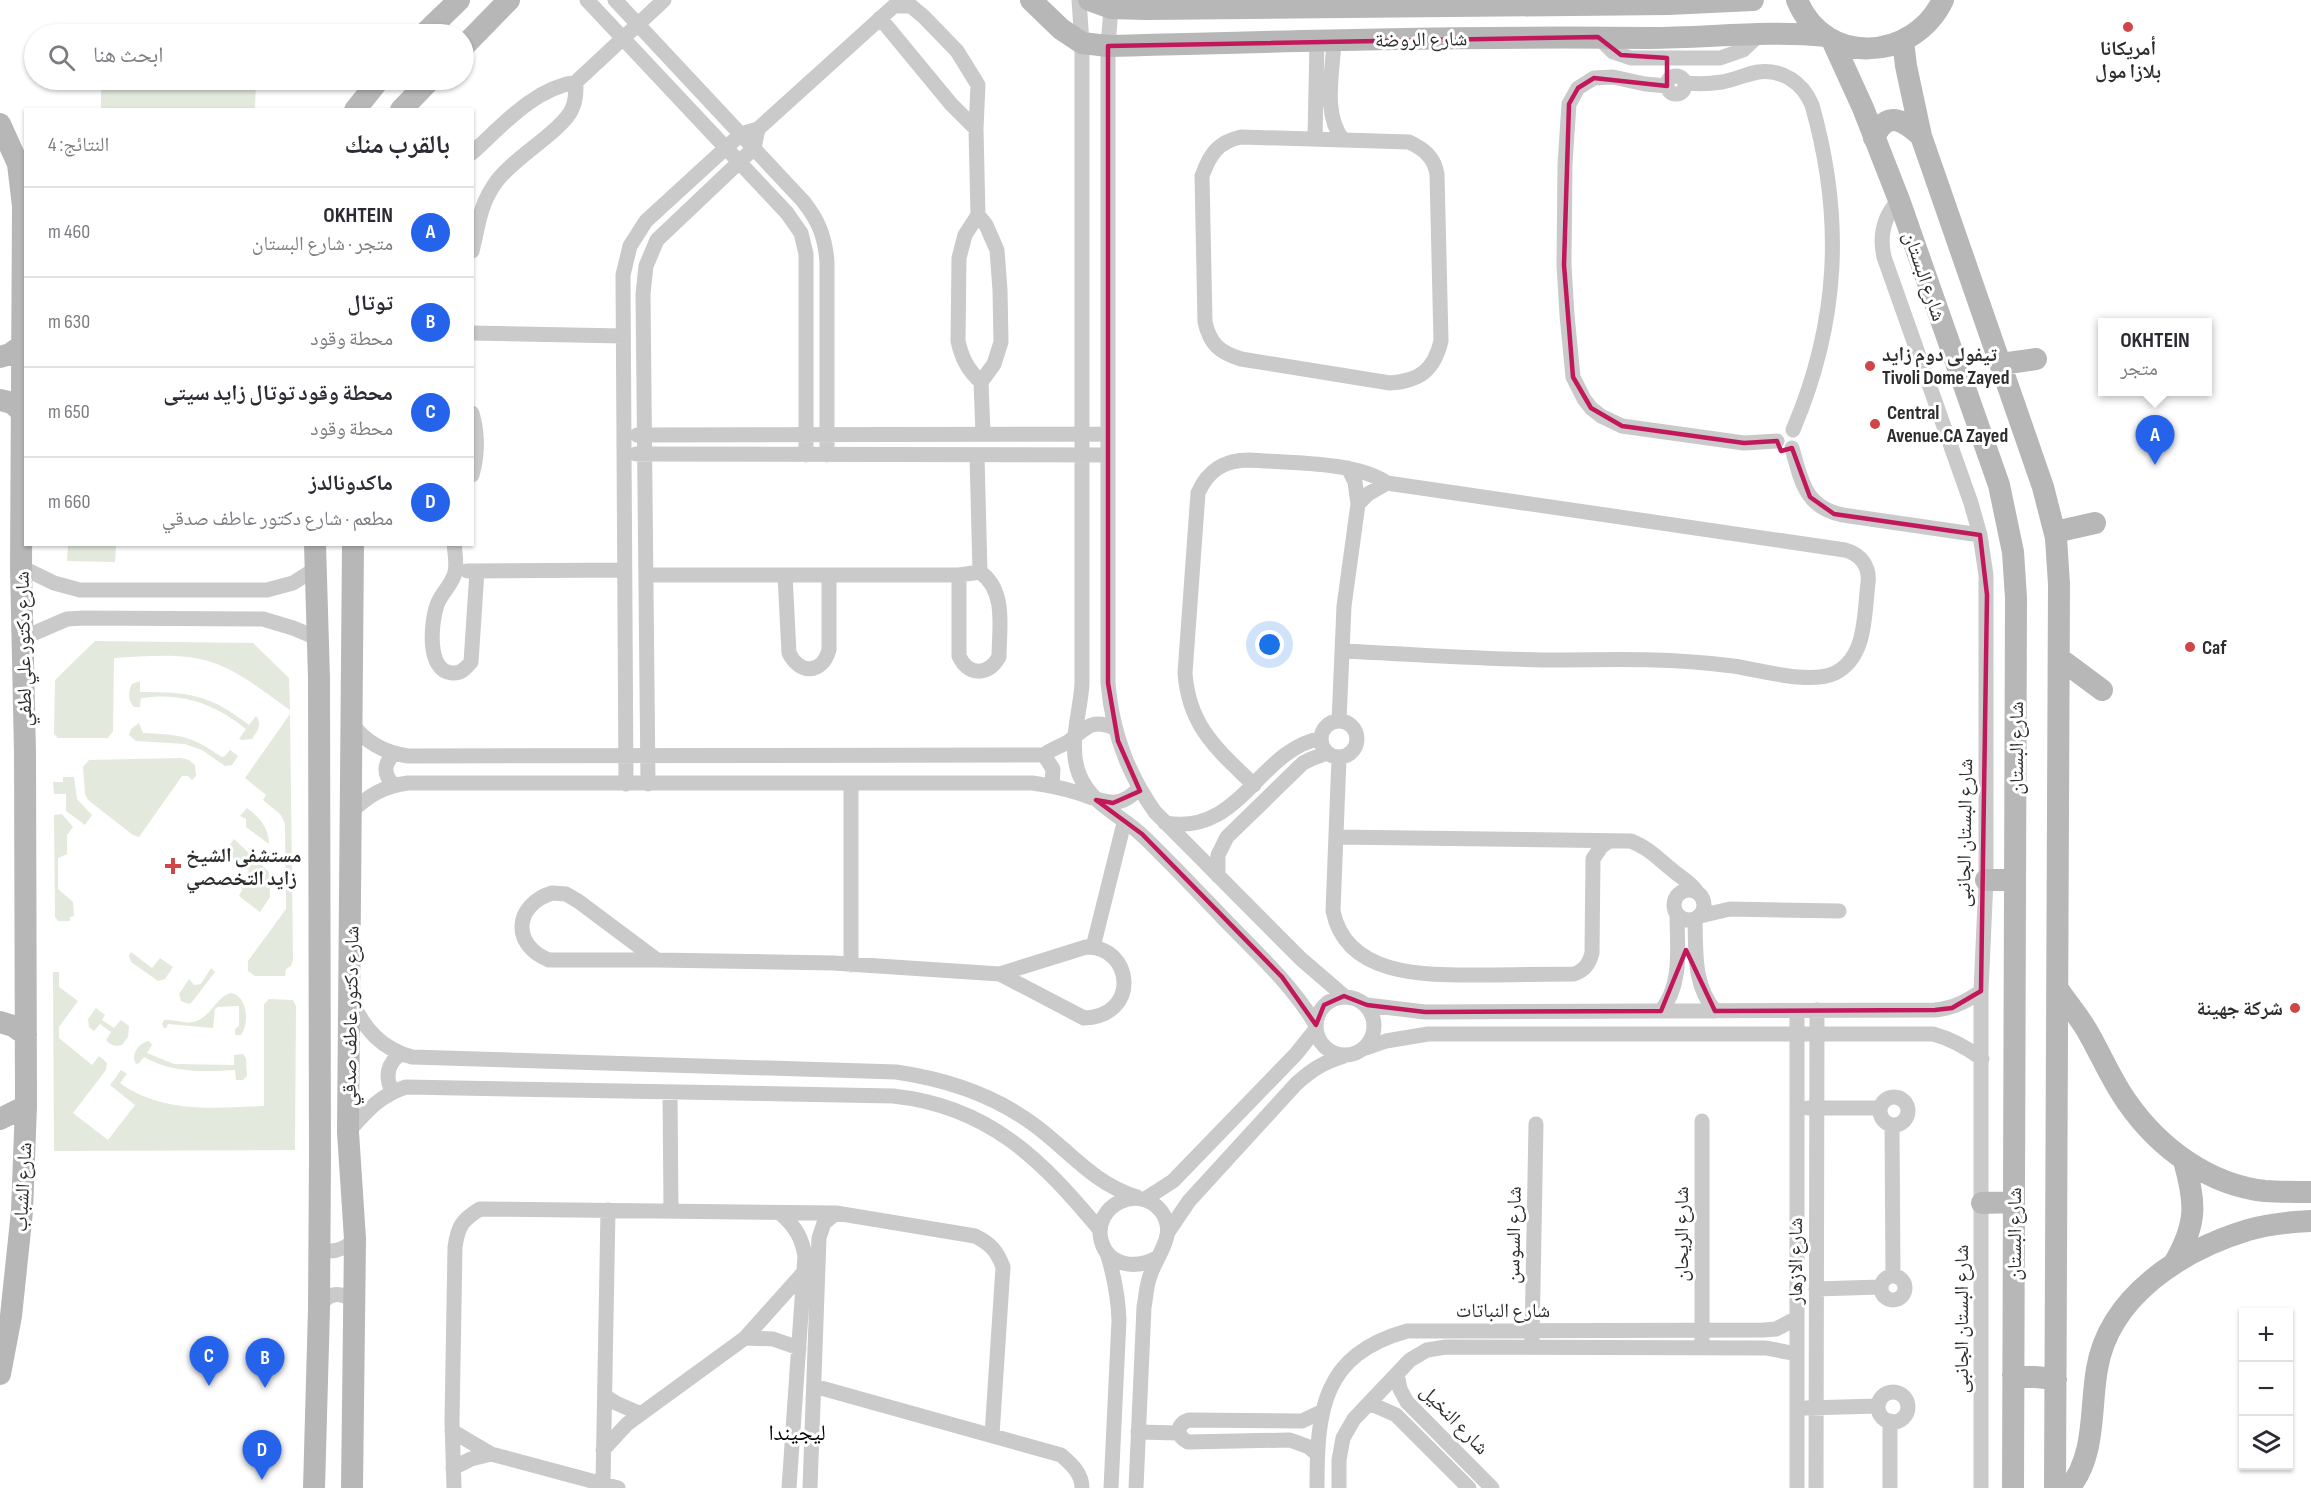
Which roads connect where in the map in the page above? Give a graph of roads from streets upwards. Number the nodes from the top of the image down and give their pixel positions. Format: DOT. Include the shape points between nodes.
graph roads {
  1 [pos="459,0"];
  2 [pos="509,0"];
  3 [pos="586,0"];
  4 [pos="615,0"];
  5 [pos="664,0"];
  6 [pos="1031,0"];
  7 [pos="1079,0"];
  8 [pos="1089,0"];
  9 [pos="1754,0"];
  10 [pos="1797,0"];
  11 [pos="1943,0"];
  12 [pos="1634,2"];
  13 [pos="1309,4"];
  14 [pos="1111,8"];
  15 [pos="880,18"];
  16 [pos="434,24"];
  17 [pos="638,24"];
  18 [pos="1760,33"];
  19 [pos="474,36"];
  20 [pos="1598,37"];
  21 [pos="623,38"];
  22 [pos="1829,38"];
  23 [pos="1326,40"];
  24 [pos="1903,41"];
  25 [pos="1082,43"];
  26 [pos="1108,46"];
  27 [pos="1667,58"];
  28 [pos="1683,59"];
  29 [pos="576,82"];
  30 [pos="1675,83"];
  31 [pos="371,90"];
  32 [pos="420,90"];
  33 [pos="357,108"];
  34 [pos="403,108"];
  35 [pos="0,124"];
  36 [pos="758,129"];
  37 [pos="976,129"];
  38 [pos="741,134"];
  39 [pos="1922,136"];
  40 [pos="1874,138"];
  41 [pos="1315,139"];
  42 [pos="1343,140"];
  43 [pos="726,148"];
  44 [pos="754,148"];
  45 [pos="474,151"];
  46 [pos="739,162"];
  47 [pos="1899,200"];
  48 [pos="978,215"];
  49 [pos="474,241"];
  50 [pos="474,333"];
  51 [pos="623,336"];
  52 [pos="22,345"];
  53 [pos="0,357"];
  54 [pos="2036,359"];
  55 [pos="2001,364"];
  56 [pos="981,382"];
  57 [pos="0,400"];
  58 [pos="22,411"];
  59 [pos="474,420"];
  60 [pos="1793,430"];
  61 [pos="827,434"];
  62 [pos="983,434"];
  63 [pos="1082,434"];
  64 [pos="1108,434"];
  65 [pos="624,435"];
  66 [pos="645,435"];
  67 [pos="806,435"];
  68 [pos="1777,441"];
  69 [pos="1792,448"];
  70 [pos="624,454"];
  71 [pos="645,454"];
  72 [pos="806,455"];
  73 [pos="827,455"];
  74 [pos="977,455"];
  75 [pos="1082,455"];
  76 [pos="1108,455"];
  77 [pos="474,468"];
  78 [pos="1348,468"];
  79 [pos="1387,483"];
  80 [pos="1358,504"];
  81 [pos="2095,523"];
  82 [pos="2055,532"];
  83 [pos="1980,535"];
  84 [pos="315,546"];
  85 [pos="353,546"];
  86 [pos="454,546"];
  87 [pos="21,567"];
  88 [pos="315,569"];
  89 [pos="624,570"];
  90 [pos="455,571"];
  91 [pos="477,571"];
  92 [pos="980,572"];
  93 [pos="646,575"];
  94 [pos="785,575"];
  95 [pos="830,575"];
  96 [pos="958,575"];
  97 [pos="23,638"];
  98 [pos="317,638"];
  99 [pos="1341,651"];
  100 [pos="2059,658"];
  101 [pos="2102,690"];
  102 [pos="1339,721"];
  103 [pos="350,722"];
  104 [pos="1114,728"];
  105 [pos="1074,737"];
  106 [pos="1321,738"];
  107 [pos="394,754"];
  108 [pos="625,755"];
  109 [pos="647,755"];
  110 [pos="1044,755"];
  111 [pos="1333,756"];
  112 [pos="851,783"];
  113 [pos="393,784"];
  114 [pos="626,784"];
  115 [pos="648,784"];
  116 [pos="1254,784"];
  117 [pos="1052,786"];
  118 [pos="1139,788"];
  119 [pos="1096,800"];
  120 [pos="1237,801"];
  121 [pos="350,813"];
  122 [pos="1250,814"];
  123 [pos="1124,823"];
  124 [pos="1165,823"];
  125 [pos="1336,837"];
  126 [pos="1575,840"];
  127 [pos="1609,841"];
  128 [pos="1593,859"];
  129 [pos="1672,870"];
  130 [pos="1218,876"];
  131 [pos="1986,880"];
  132 [pos="2015,880"];
  133 [pos="1698,893"];
  134 [pos="1676,907"];
  135 [pos="1730,909"];
  136 [pos="1839,912"];
  137 [pos="1697,918"];
  138 [pos="1093,946"];
  139 [pos="657,960"];
  140 [pos="851,964"];
  141 [pos="1000,974"];
  142 [pos="2058,989"];
  143 [pos="1981,991"];
  144 [pos="1344,996"];
  145 [pos="350,1000"];
  146 [pos="1367,1005"];
  147 [pos="1817,1010"];
  148 [pos="1661,1011"];
  149 [pos="1715,1011"];
  150 [pos="1797,1011"];
  151 [pos="0,1022"];
  152 [pos="1316,1027"];
  153 [pos="1797,1034"];
  154 [pos="1817,1034"];
  155 [pos="26,1035"];
  156 [pos="1366,1048"];
  157 [pos="401,1054"];
  158 [pos="1344,1056"];
  159 [pos="1982,1059"];
  160 [pos="392,1091"];
  161 [pos="670,1092"];
  162 [pos="26,1106"];
  163 [pos="1797,1108"];
  164 [pos="1817,1108"];
  165 [pos="1880,1108"];
  166 [pos="0,1119"];
  167 [pos="1702,1121"];
  168 [pos="1536,1124"];
  169 [pos="1892,1126"];
  170 [pos="348,1132"];
  171 [pos="2184,1161"];
  172 [pos="2311,1192"];
  173 [pos="1141,1198"];
  174 [pos="2014,1202"];
  175 [pos="1982,1203"];
  176 [pos="608,1210"];
  177 [pos="671,1211"];
  178 [pos="836,1213"];
  179 [pos="781,1214"];
  180 [pos="2311,1221"];
  181 [pos="1100,1230"];
  182 [pos="1168,1232"];
  183 [pos="355,1239"];
  184 [pos="318,1250"];
  185 [pos="1106,1250"];
  186 [pos="1157,1258"];
  187 [pos="809,1262"];
  188 [pos="2175,1262"];
  189 [pos="1893,1276"];
  190 [pos="1880,1287"];
  191 [pos="1816,1289"];
  192 [pos="354,1303"];
  193 [pos="319,1309"];
  194 [pos="1797,1318"];
  195 [pos="1702,1330"];
  196 [pos="745,1338"];
  197 [pos="1532,1339"];
  198 [pos="1702,1347"];
  199 [pos="799,1348"];
  200 [pos="1797,1354"];
  201 [pos="0,1374"];
  202 [pos="1397,1374"];
  203 [pos="2013,1376"];
  204 [pos="2056,1379"];
  205 [pos="814,1386"];
  206 [pos="605,1396"];
  207 [pos="1369,1403"];
  208 [pos="1878,1406"];
  209 [pos="1797,1408"];
  210 [pos="1816,1408"];
  211 [pos="1321,1412"];
  212 [pos="641,1414"];
  213 [pos="1890,1421"];
  214 [pos="452,1431"];
  215 [pos="1138,1432"];
  216 [pos="1179,1433"];
  217 [pos="992,1435"];
  218 [pos="603,1450"];
  219 [pos="491,1454"];
  220 [pos="1317,1454"];
  221 [pos="453,1468"];
  222 [pos="597,1484"];
  223 [pos="314,1488"];
  224 [pos="351,1488"];
  225 [pos="454,1488"];
  226 [pos="618,1488"];
  227 [pos="789,1488"];
  228 [pos="810,1488"];
  229 [pos="1082,1488"];
  230 [pos="1111,1488"];
  231 [pos="1136,1488"];
  232 [pos="1317,1488"];
  233 [pos="1340,1488"];
  234 [pos="1469,1488"];
  235 [pos="1492,1488"];
  236 [pos="1797,1488"];
  237 [pos="1816,1488"];
  238 [pos="1890,1488"];
  239 [pos="1981,1488"];
  240 [pos="2013,1488"];
  241 [pos="2055,1488"];
  242 [pos="2069,1488"];
  1 -- 16 [label="street"];
  2 -- 19 [label="street"];
  3 -- 21 [label="street"];
  4 -- 17 [label="street"];
  5 -- 17 [label="street"];
  6 -- 25 [label="street, شارع الروضة"];
  7 -- 25 [label="street"];
  8 -- 14 [label="street, شارع الروضة"];
  9 -- 12 [label="street, شارع الروضة"];
  9 -- 18 [label="street" via="1761,12"];
  10 -- 22 [label="street" via="1806,17"];
  11 -- 24 [label="street" via="1926,25"];
  12 -- 13 [label="street, شارع الروضة"];
  13 -- 14 [label="street, شارع الروضة"];
  14 -- 26 [label="street"];
  15 -- 36 [label="street"];
  15 -- 37 [label="street"];
  15 -- 37 [label="street" via="894,6 911,6 957,51 978,85"];
  17 -- 21 [label="street"];
  17 -- 38 [label="street"];
  18 -- 20 [label="street, شارع الروضة"];
  18 -- 22 [label="street, شارع الروضة"];
  18 -- 28 [label="street" via="1743,50 1728,57"];
  20 -- 23 [label="street, شارع الروضة"];
  20 -- 27 [label="street" via="1621,55"];
  21 -- 29 [label="street"];
  21 -- 43 [label="street"];
  22 -- 24 [label="street, شارع الروضة" via="1868,49"];
  22 -- 40 [label="street, شارع البستان"];
  23 -- 26 [label="street, شارع الروضة"];
  23 -- 41 [label="street"];
  23 -- 42 [label="street" via="1331,113"];
  24 -- 39 [label="street, شارع البستان"];
  25 -- 26 [label="street, شارع الروضة"];
  25 -- 63 [label="street"];
  26 -- 64 [label="street"];
  27 -- 28 [label="street"];
  27 -- 30 [label="street"];
  28 -- 30 [label="street"];
  29 -- 45 [label="street" via="545,91"];
  29 -- 49 [label="street" via="571,112 508,168 487,195"];
  30 -- 60 [label="street" via="1719,82 1755,73 1779,74 1800,85 1812,105 1829,180 1833,265 1818,358"];
  30 -- 68 [label="street" via="1594,78 1578,88 1569,104 1564,265 1574,377 1591,408 1622,426 1744,443"];
  31 -- 33 [label="street"];
  32 -- 34 [label="street"];
  35 -- 52 [label="street, شارع دكتور علي لطفي" via="11,144 22,185"];
  36 -- 38 [label="street"];
  36 -- 44 [label="street"];
  37 -- 48 [label="street"];
  38 -- 43 [label="street"];
  38 -- 44 [label="street"];
  39 -- 40 [label="street" via="1900,120 1892,119 1884,123"];
  39 -- 55 [label="street, شارع البستان"];
  40 -- 47 [label="street, شارع البستان"];
  41 -- 42 [label="street"];
  41 -- 42 [label="street" via="1241,137 1217,147 1208,159 1202,176 1208,336 1222,351 1240,359 1390,383 1405,382 1429,369 1441,341 1436,164 1420,147 1409,142"];
  43 -- 46 [label="street"];
  43 -- 51 [label="street" via="646,221 633,239 623,275"];
  44 -- 46 [label="street"];
  44 -- 61 [label="street" via="803,201 824,236"];
  46 -- 66 [label="street" via="666,230 650,252 643,294"];
  46 -- 67 [label="street" via="795,223 804,243"];
  47 -- 83 [label="street, شارع البستان الجانبى" via="1882,230 1884,257"];
  47 -- 132 [label="street, شارع البستان" via="1999,485 2009,530 2016,598"];
  48 -- 56 [label="street" via="997,250 1001,342 994,364"];
  48 -- 56 [label="street" via="965,235 958,258 958,341 965,364"];
  50 -- 51 [label="street"];
  51 -- 65 [label="street"];
  52 -- 53 [label="street"];
  52 -- 58 [label="street, شارع دكتور علي لطفي"];
  54 -- 55 [label="street"];
  55 -- 82 [label="street, شارع البستان"];
  56 -- 62 [label="street"];
  57 -- 58 [label="street" via="12,402"];
  58 -- 87 [label="street, شارع دكتور علي لطفي"];
  59 -- 77 [label="street"];
  60 -- 68 [label="street" via="1783,429"];
  60 -- 69 [label="street" via="1797,438"];
  61 -- 62 [label="street"];
  61 -- 67 [label="street"];
  61 -- 73 [label="street"];
  62 -- 63 [label="street"];
  63 -- 64 [label="street"];
  63 -- 75 [label="street"];
  64 -- 76 [label="street"];
  65 -- 66 [label="street"];
  65 -- 70 [label="street"];
  66 -- 67 [label="street"];
  66 -- 71 [label="street"];
  67 -- 72 [label="street"];
  68 -- 69 [label="street" via="1782,448"];
  69 -- 83 [label="street" via="1805,489 1825,510"];
  70 -- 71 [label="street"];
  70 -- 89 [label="street"];
  71 -- 72 [label="street"];
  71 -- 93 [label="street"];
  72 -- 73 [label="street"];
  73 -- 74 [label="street"];
  74 -- 75 [label="street"];
  74 -- 92 [label="street"];
  75 -- 76 [label="street"];
  75 -- 105 [label="street" via="1082,684"];
  76 -- 104 [label="street" via="1108,683"];
  78 -- 79 [label="street" via="1365,471"];
  78 -- 80 [label="street" via="1357,489"];
  78 -- 116 [label="street" via="1236,460 1212,471 1198,493 1185,673 1188,698 1197,723 1212,744"];
  79 -- 80 [label="street"];
  79 -- 99 [label="street" via="1851,551 1868,572 1859,647 1838,672 1816,679 1669,659 1560,660"];
  80 -- 99 [label="street"];
  81 -- 82 [label="street"];
  82 -- 100 [label="street, شارع البستان"];
  83 -- 131 [label="street, شارع البستان الجانبى" via="1987,595"];
  84 -- 88 [label="street, شارع دكتور عاطف صدقي"];
  85 -- 103 [label="street, شارع دكتور عاطف صدقي"];
  86 -- 90 [label="street"];
  87 -- 88 [label="street" via="80,590 267,590 293,583"];
  87 -- 97 [label="street, شارع دكتور علي لطفي"];
  88 -- 98 [label="street, شارع دكتور عاطف صدقي"];
  89 -- 91 [label="street"];
  89 -- 108 [label="street"];
  90 -- 91 [label="street"];
  90 -- 91 [label="street" via="434,615 433,656 442,670 450,674 459,673 471,662"];
  92 -- 96 [label="street"];
  92 -- 96 [label="street" via="989,578 998,598 999,657 987,671 969,670 958,656"];
  93 -- 94 [label="street"];
  93 -- 109 [label="street"];
  94 -- 95 [label="street"];
  94 -- 95 [label="street" via="789,653 793,662 810,669 826,660 829,651"];
  95 -- 96 [label="street"];
  97 -- 98 [label="street" via="67,619 83,618 263,619"];
  97 -- 155 [label="street, شارع دكتور علي لطفي"];
  98 -- 184 [label="street, شارع دكتور عاطف صدقي"];
  99 -- 102 [label="street"];
  100 -- 101 [label="street"];
  100 -- 142 [label="street, شارع البستان"];
  102 -- 106 [label="street" via="1326,726"];
  102 -- 111 [label="street" via="1352,727 1357,741 1351,753"];
  103 -- 107 [label="street" via="370,742"];
  103 -- 121 [label="street, شارع دكتور عاطف صدقي"];
  104 -- 105 [label="street" via="1097,724 1080,730"];
  104 -- 118 [label="street"];
  105 -- 110 [label="street"];
  105 -- 119 [label="street" via="1080,776"];
  106 -- 111 [label="street" via="1321,744"];
  106 -- 116 [label="street" via="1295,748"];
  107 -- 108 [label="street"];
  107 -- 113 [label="street" via="386,769"];
  108 -- 109 [label="street"];
  108 -- 114 [label="street"];
  109 -- 110 [label="street"];
  109 -- 115 [label="street"];
  110 -- 117 [label="street" via="1053,769"];
  111 -- 122 [label="street" via="1303,764"];
  111 -- 125 [label="street"];
  112 -- 115 [label="street"];
  112 -- 117 [label="street"];
  112 -- 140 [label="street"];
  113 -- 114 [label="street"];
  113 -- 121 [label="street" via="370,795"];
  114 -- 115 [label="street"];
  116 -- 120 [label="street"];
  117 -- 119 [label="street"];
  118 -- 119 [label="street" via="1113,803"];
  118 -- 124 [label="street"];
  119 -- 123 [label="street"];
  120 -- 122 [label="street"];
  120 -- 124 [label="street" via="1198,823"];
  121 -- 145 [label="street, شارع دكتور عاطف صدقي"];
  122 -- 130 [label="street" via="1222,846"];
  123 -- 138 [label="street"];
  123 -- 152 [label="street" via="1142,834 1282,977"];
  124 -- 130 [label="street"];
  125 -- 126 [label="street"];
  125 -- 128 [label="street" via="1333,911 1345,941 1367,958 1430,975 1574,974 1587,967 1592,953"];
  126 -- 127 [label="street"];
  126 -- 128 [label="street"];
  127 -- 128 [label="street"];
  127 -- 129 [label="street" via="1641,845"];
  129 -- 133 [label="street"];
  129 -- 134 [label="street"];
  130 -- 144 [label="street"];
  131 -- 132 [label="street"];
  131 -- 143 [label="street, شارع البستان الجانبى"];
  132 -- 174 [label="street, شارع البستان"];
  133 -- 134 [label="street" via="1682,892"];
  133 -- 135 [label="street"];
  133 -- 137 [label="street" via="1704,905"];
  134 -- 137 [label="street" via="1685,920"];
  134 -- 148 [label="street" via="1677,975"];
  135 -- 136 [label="street"];
  135 -- 137 [label="street"];
  137 -- 149 [label="street" via="1697,974 1705,998"];
  138 -- 141 [label="street"];
  138 -- 141 [label="street" via="1113,956 1124,977 1119,1003 1097,1018 1084,1018"];
  139 -- 139 [label="street" via="549,960 536,955 527,945 522,918 539,897 566,894"];
  139 -- 140 [label="street"];
  140 -- 141 [label="street"];
  142 -- 171 [label="street" via="2088,1032 2128,1103"];
  142 -- 204 [label="street, شارع البستان"];
  143 -- 147 [label="street" via="1952,1008 1935,1010"];
  143 -- 159 [label="street, شارع البستان الجانبى"];
  144 -- 146 [label="street"];
  144 -- 152 [label="street" via="1324,1005"];
  145 -- 157 [label="street" via="370,1034"];
  145 -- 170 [label="street, شارع دكتور عاطف صدقي"];
  146 -- 148 [label="street" via="1425,1012"];
  146 -- 156 [label="street" via="1375,1027"];
  147 -- 150 [label="street"];
  147 -- 154 [label="street, شارع الازهار"];
  148 -- 149 [label="street"];
  149 -- 150 [label="street"];
  150 -- 153 [label="street, شارع الازهار"];
  151 -- 155 [label="street"];
  152 -- 158 [label="street" via="1325,1047"];
  152 -- 173 [label="street" via="1296,1054 1173,1181"];
  153 -- 154 [label="street"];
  153 -- 156 [label="street" via="1428,1034"];
  153 -- 163 [label="street, شارع الازهار"];
  154 -- 159 [label="street" via="1933,1034 1951,1039"];
  154 -- 164 [label="street, شارع الازهار"];
  155 -- 162 [label="street, شارع الشباب"];
  156 -- 158 [label="street"];
  157 -- 160 [label="street" via="388,1070"];
  157 -- 173 [label="street" via="917,1075 998,1102 1034,1125 1098,1179"];
  158 -- 182 [label="street" via="1326,1061 1296,1084 1189,1201"];
  159 -- 175 [label="street, شارع البستان الجانبى"];
  160 -- 161 [label="street" via="406,1087"];
  160 -- 170 [label="street" via="377,1100"];
  161 -- 177 [label="street"];
  161 -- 181 [label="street" via="920,1099 1007,1137 1036,1159"];
  162 -- 166 [label="street"];
  162 -- 201 [label="street, شارع الشباب" via="22,1211 11,1316"];
  163 -- 164 [label="street"];
  163 -- 194 [label="street, شارع الازهار"];
  164 -- 165 [label="street"];
  164 -- 191 [label="street, شارع الازهار"];
  165 -- 169 [label="street" via="1880,1116"];
  165 -- 169 [label="street" via="1890,1097 1904,1100 1908,1106 1906,1121"];
  167 -- 195 [label="street, شارع الريحان"];
  168 -- 197 [label="street, شارع السوسن"];
  169 -- 189 [label="street"];
  170 -- 183 [label="street, شارع دكتور عاطف صدقي"];
  171 -- 172 [label="street" via="2240,1186"];
  171 -- 188 [label="street" via="2193,1209 2186,1241"];
  173 -- 181 [label="street" via="1112,1206"];
  173 -- 182 [label="street" via="1160,1209"];
  174 -- 175 [label="street"];
  174 -- 203 [label="street, شارع البستان"];
  175 -- 239 [label="street, شارع البستان الجانبى"];
  176 -- 177 [label="street"];
  176 -- 206 [label="street"];
  176 -- 214 [label="street" via="496,1208 480,1209 466,1217 457,1231 455,1247"];
  177 -- 179 [label="street"];
  178 -- 179 [label="street"];
  178 -- 187 [label="street" via="820,1230"];
  178 -- 217 [label="street" via="975,1236 998,1253 1003,1274"];
  179 -- 187 [label="street" via="791,1222"];
  180 -- 188 [label="street" via="2248,1230"];
  181 -- 185 [label="street"];
  182 -- 186 [label="street"];
  183 -- 184 [label="street" via="334,1252"];
  183 -- 192 [label="street, شارع دكتور عاطف صدقي"];
  184 -- 193 [label="street, شارع دكتور عاطف صدقي"];
  185 -- 186 [label="street" via="1120,1263 1129,1265 1138,1266"];
  185 -- 230 [label="street" via="1118,1296 1119,1320"];
  186 -- 215 [label="street" via="1144,1306"];
  187 -- 196 [label="street"];
  187 -- 199 [label="street"];
  187 -- 205 [label="street"];
  188 -- 242 [label="street" via="2141,1290 2110,1330 2097,1366 2089,1440"];
  189 -- 190 [label="street" via="1882,1281"];
  189 -- 190 [label="street" via="1904,1284 1905,1292 1900,1298 1887,1299"];
  190 -- 191 [label="street"];
  191 -- 210 [label="street, شارع الازهار"];
  192 -- 193 [label="street" via="338,1294 326,1298"];
  192 -- 224 [label="street, شارع دكتور عاطف صدقي"];
  193 -- 223 [label="street, شارع دكتور عاطف صدقي"];
  194 -- 195 [label="street, شارع النباتات" via="1776,1329"];
  194 -- 200 [label="street, شارع الازهار"];
  195 -- 197 [label="street, شارع النباتات"];
  195 -- 198 [label="street, شارع الريحان"];
  196 -- 199 [label="street" via="773,1339"];
  196 -- 212 [label="street"];
  197 -- 198 [label="street, شارع النباتات"];
  197 -- 202 [label="street, شارع النباتات" via="1427,1350"];
  197 -- 211 [label="street, شارع النباتات" via="1407,1331 1383,1338 1343,1368"];
  198 -- 200 [label="street, شارع النباتات" via="1766,1348"];
  199 -- 227 [label="street"];
  200 -- 209 [label="street, شارع الازهار"];
  202 -- 207 [label="street, شارع النباتات"];
  202 -- 235 [label="street, شارع النخيل" via="1407,1402"];
  203 -- 204 [label="street"];
  203 -- 240 [label="street, شارع البستان"];
  204 -- 241 [label="street, شارع البستان"];
  205 -- 217 [label="street"];
  205 -- 228 [label="street"];
  206 -- 212 [label="street"];
  206 -- 218 [label="street"];
  207 -- 233 [label="street, شارع النباتات" via="1343,1438"];
  207 -- 234 [label="street, شارع النخيل" via="1396,1415"];
  208 -- 210 [label="street"];
  208 -- 213 [label="street" via="1884,1419"];
  208 -- 213 [label="street" via="1881,1399 1894,1392 1907,1401 1905,1416"];
  209 -- 210 [label="street"];
  209 -- 236 [label="street, شارع الازهار"];
  210 -- 237 [label="street, شارع الازهار"];
  211 -- 216 [label="street" via="1302,1421 1189,1420 1179,1427"];
  211 -- 220 [label="street, شارع النباتات"];
  212 -- 218 [label="street"];
  213 -- 238 [label="street"];
  214 -- 219 [label="street"];
  214 -- 221 [label="street"];
  215 -- 216 [label="street"];
  215 -- 231 [label="street"];
  216 -- 220 [label="street" via="1188,1442 1290,1440"];
  217 -- 229 [label="street" via="1060,1455 1075,1467"];
  218 -- 222 [label="street"];
  219 -- 221 [label="street"];
  219 -- 222 [label="street"];
  220 -- 232 [label="street, شارع النباتات"];
  221 -- 225 [label="street"];
  222 -- 226 [label="street"];
}
